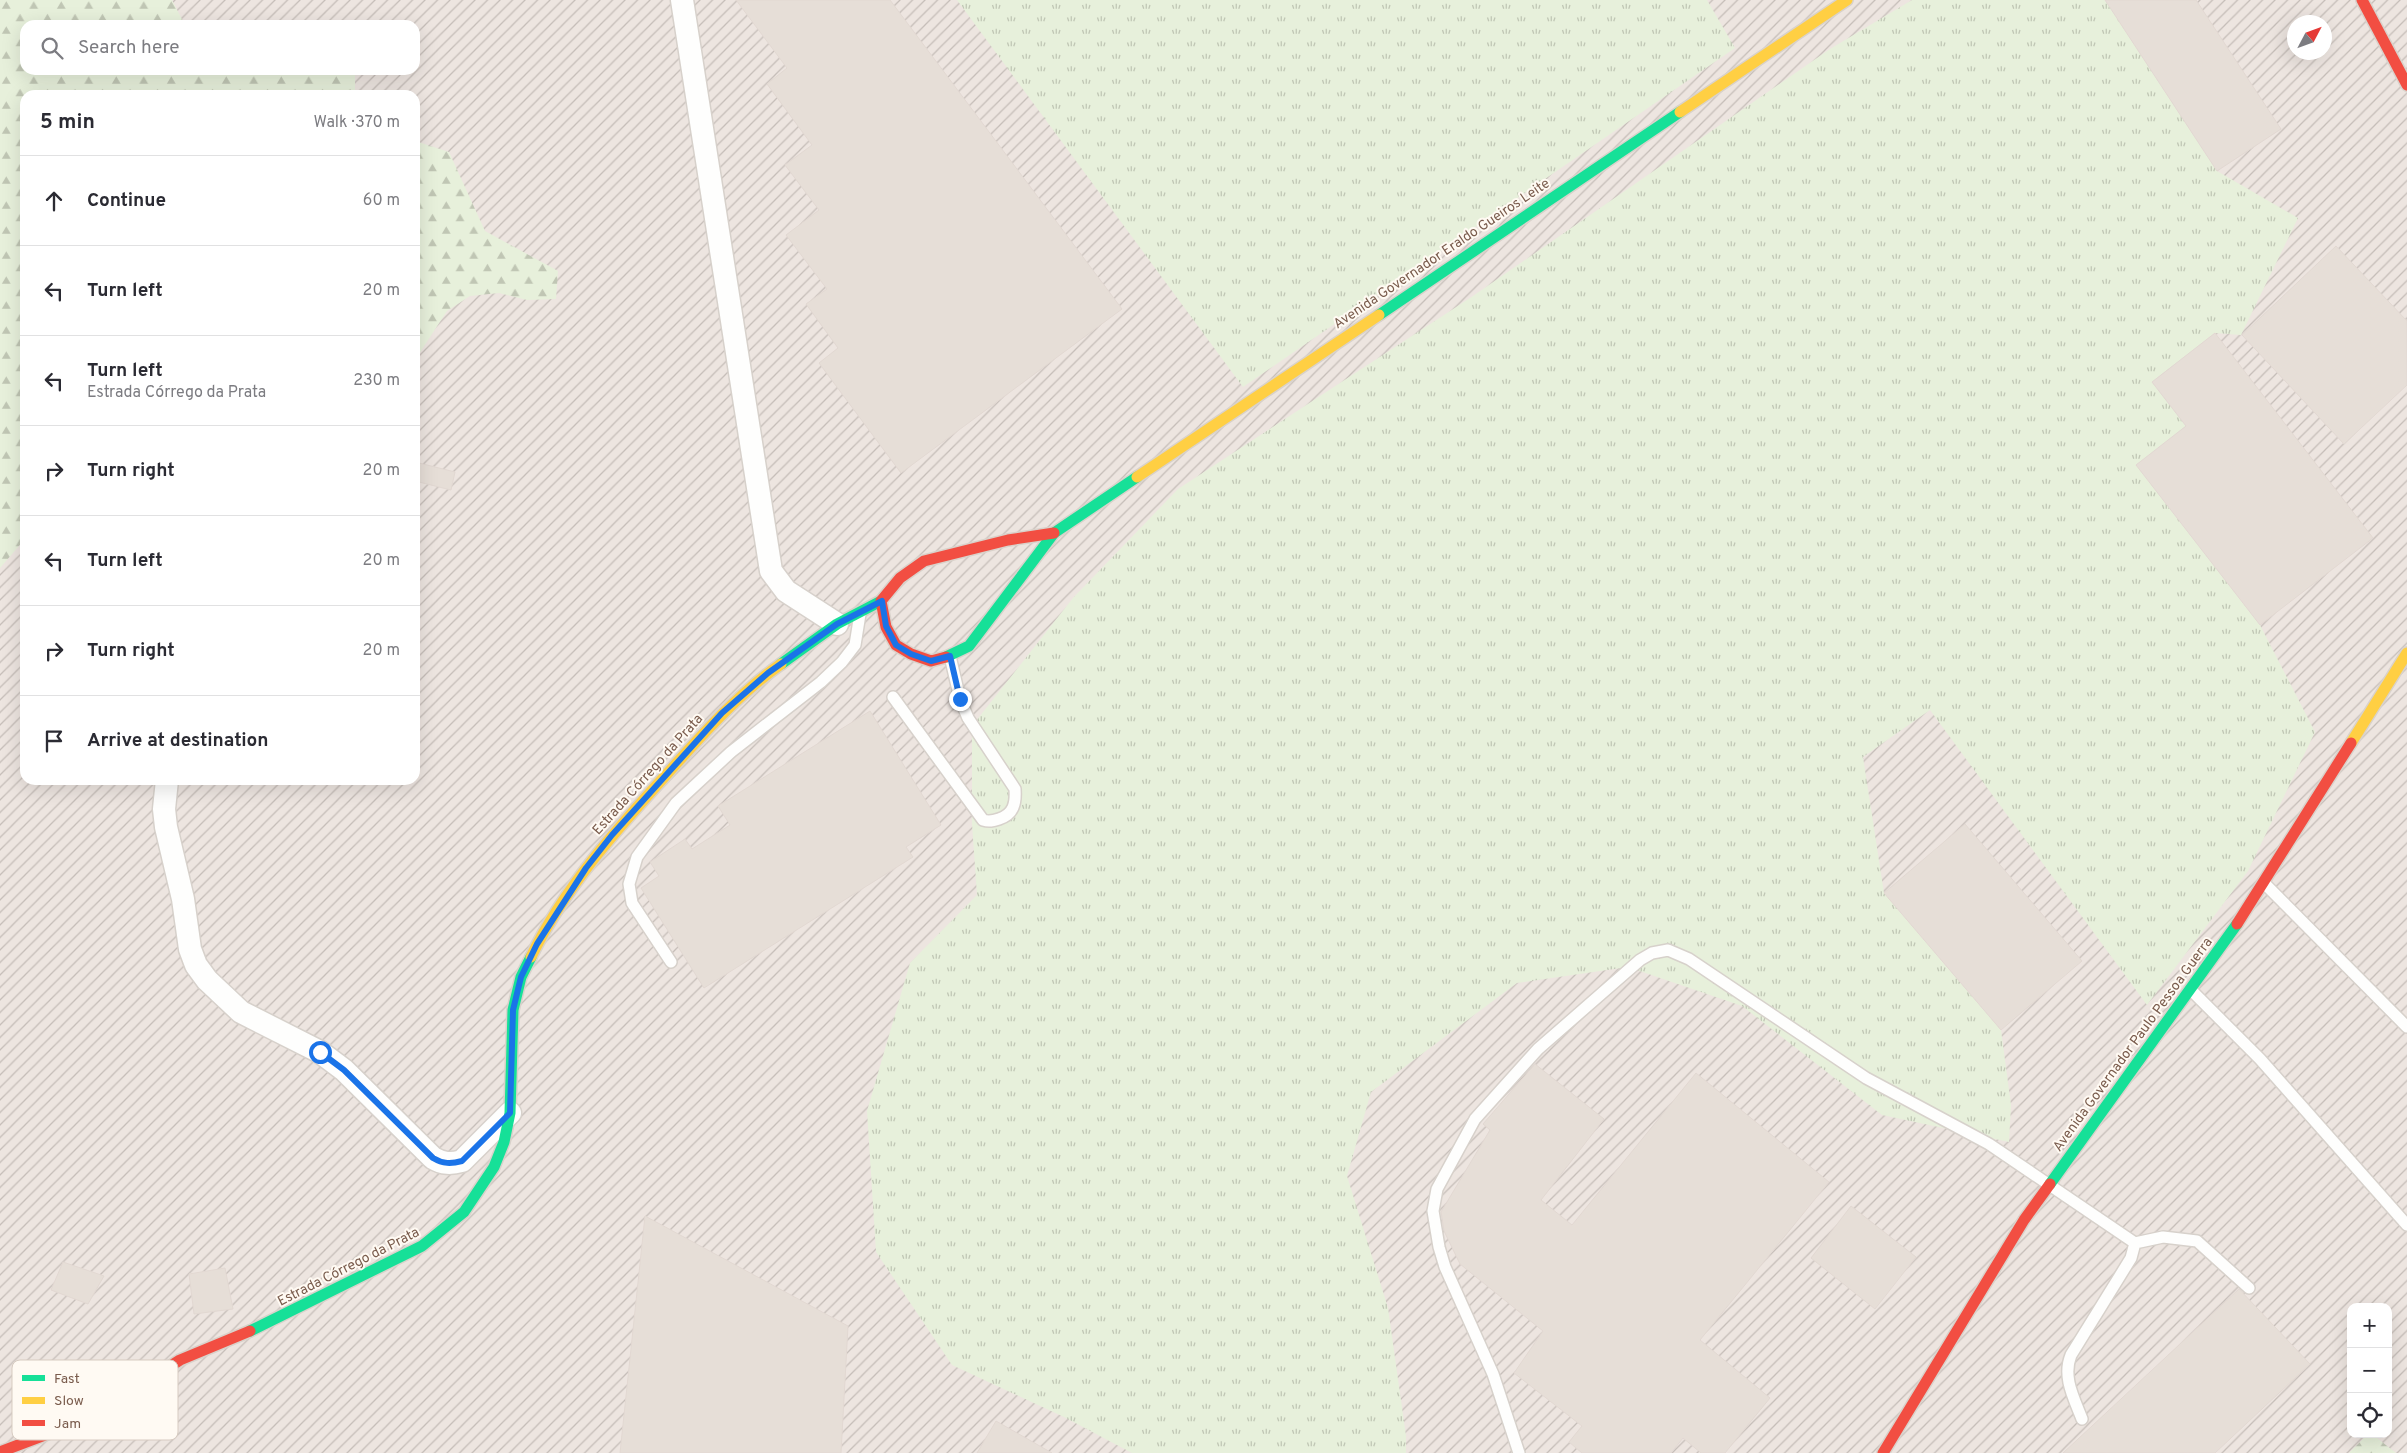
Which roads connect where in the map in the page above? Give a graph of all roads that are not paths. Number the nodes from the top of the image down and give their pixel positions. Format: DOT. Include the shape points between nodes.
graph roads {
  1 [pos="682,0"];
  2 [pos="1847,0"];
  3 [pos="2362,0"];
  4 [pos="2407,85"];
  5 [pos="1054,533"];
  6 [pos="882,601"];
  7 [pos="860,612"];
  8 [pos="837,624"];
  9 [pos="2407,653"];
  10 [pos="950,656"];
  11 [pos="893,697"];
  12 [pos="166,785"];
  13 [pos="2264,883"];
  14 [pos="671,962"];
  15 [pos="2192,991"];
  16 [pos="2407,1027"];
  17 [pos="510,1113"];
  18 [pos="2049,1183"];
  19 [pos="2407,1225"];
  20 [pos="2135,1243"];
  21 [pos="2249,1288"];
  22 [pos="178,1361"];
  23 [pos="2082,1419"];
  24 [pos="32,1440"];
  25 [pos="0,1452"];
  26 [pos="1519,1453"];
  27 [pos="1883,1453"];
  1 -- 8 [label="street" via="771,571 786,591"];
  2 -- 5 [label="street, Avenida Governador Eraldo Gueiros Leite"];
  3 -- 4 [label="street"];
  5 -- 6 [label="street, Avenida Governador Eraldo Gueiros Leite" via="1008,540 924,561 903,574"];
  5 -- 10 [label="street, Avenida Governador Eraldo Gueiros Leite" via="969,646"];
  6 -- 7 [label="street, Estrada Córrego da Prata"];
  6 -- 10 [label="street, Avenida Governador Eraldo Gueiros Leite" via="886,626 896,645 931,661"];
  7 -- 8 [label="street, Estrada Córrego da Prata"];
  7 -- 14 [label="lane" via="855,645 842,662 732,752 676,803 637,857 629,884 632,903"];
  8 -- 17 [label="street, Estrada Córrego da Prata" via="768,673 722,713 612,835 568,894 521,977 513,1010"];
  9 -- 13 [label="street, Avenida Governador Paulo Pessoa Guerra"];
  10 -- 11 [label="lane" via="968,718 1015,789 1013,811 988,822 983,820"];
  12 -- 17 [label="street" via="164,809 190,949 207,980 241,1012 320,1052 344,1070 440,1162 462,1161"];
  13 -- 15 [label="street, Avenida Governador Paulo Pessoa Guerra"];
  13 -- 16 [label="lane"];
  15 -- 18 [label="street, Avenida Governador Paulo Pessoa Guerra"];
  15 -- 19 [label="lane" via="2260,1059"];
  17 -- 22 [label="street, Estrada Córrego da Prata" via="504,1142 478,1194 464,1212 422,1246 262,1326"];
  18 -- 20 [label="lane"];
  18 -- 26 [label="lane" via="1989,1144 1866,1078 1689,959 1668,950 1652,953 1538,1049 1475,1119 1437,1189 1433,1211 1439,1248 1493,1374"];
  18 -- 27 [label="street, Avenida Governador Paulo Pessoa Guerra"];
  20 -- 21 [label="lane" via="2163,1237 2197,1241"];
  20 -- 23 [label="lane" via="2131,1258 2067,1366 2067,1378"];
  24 -- 25 [label="street, Estrada Córrego da Prata"];
}
